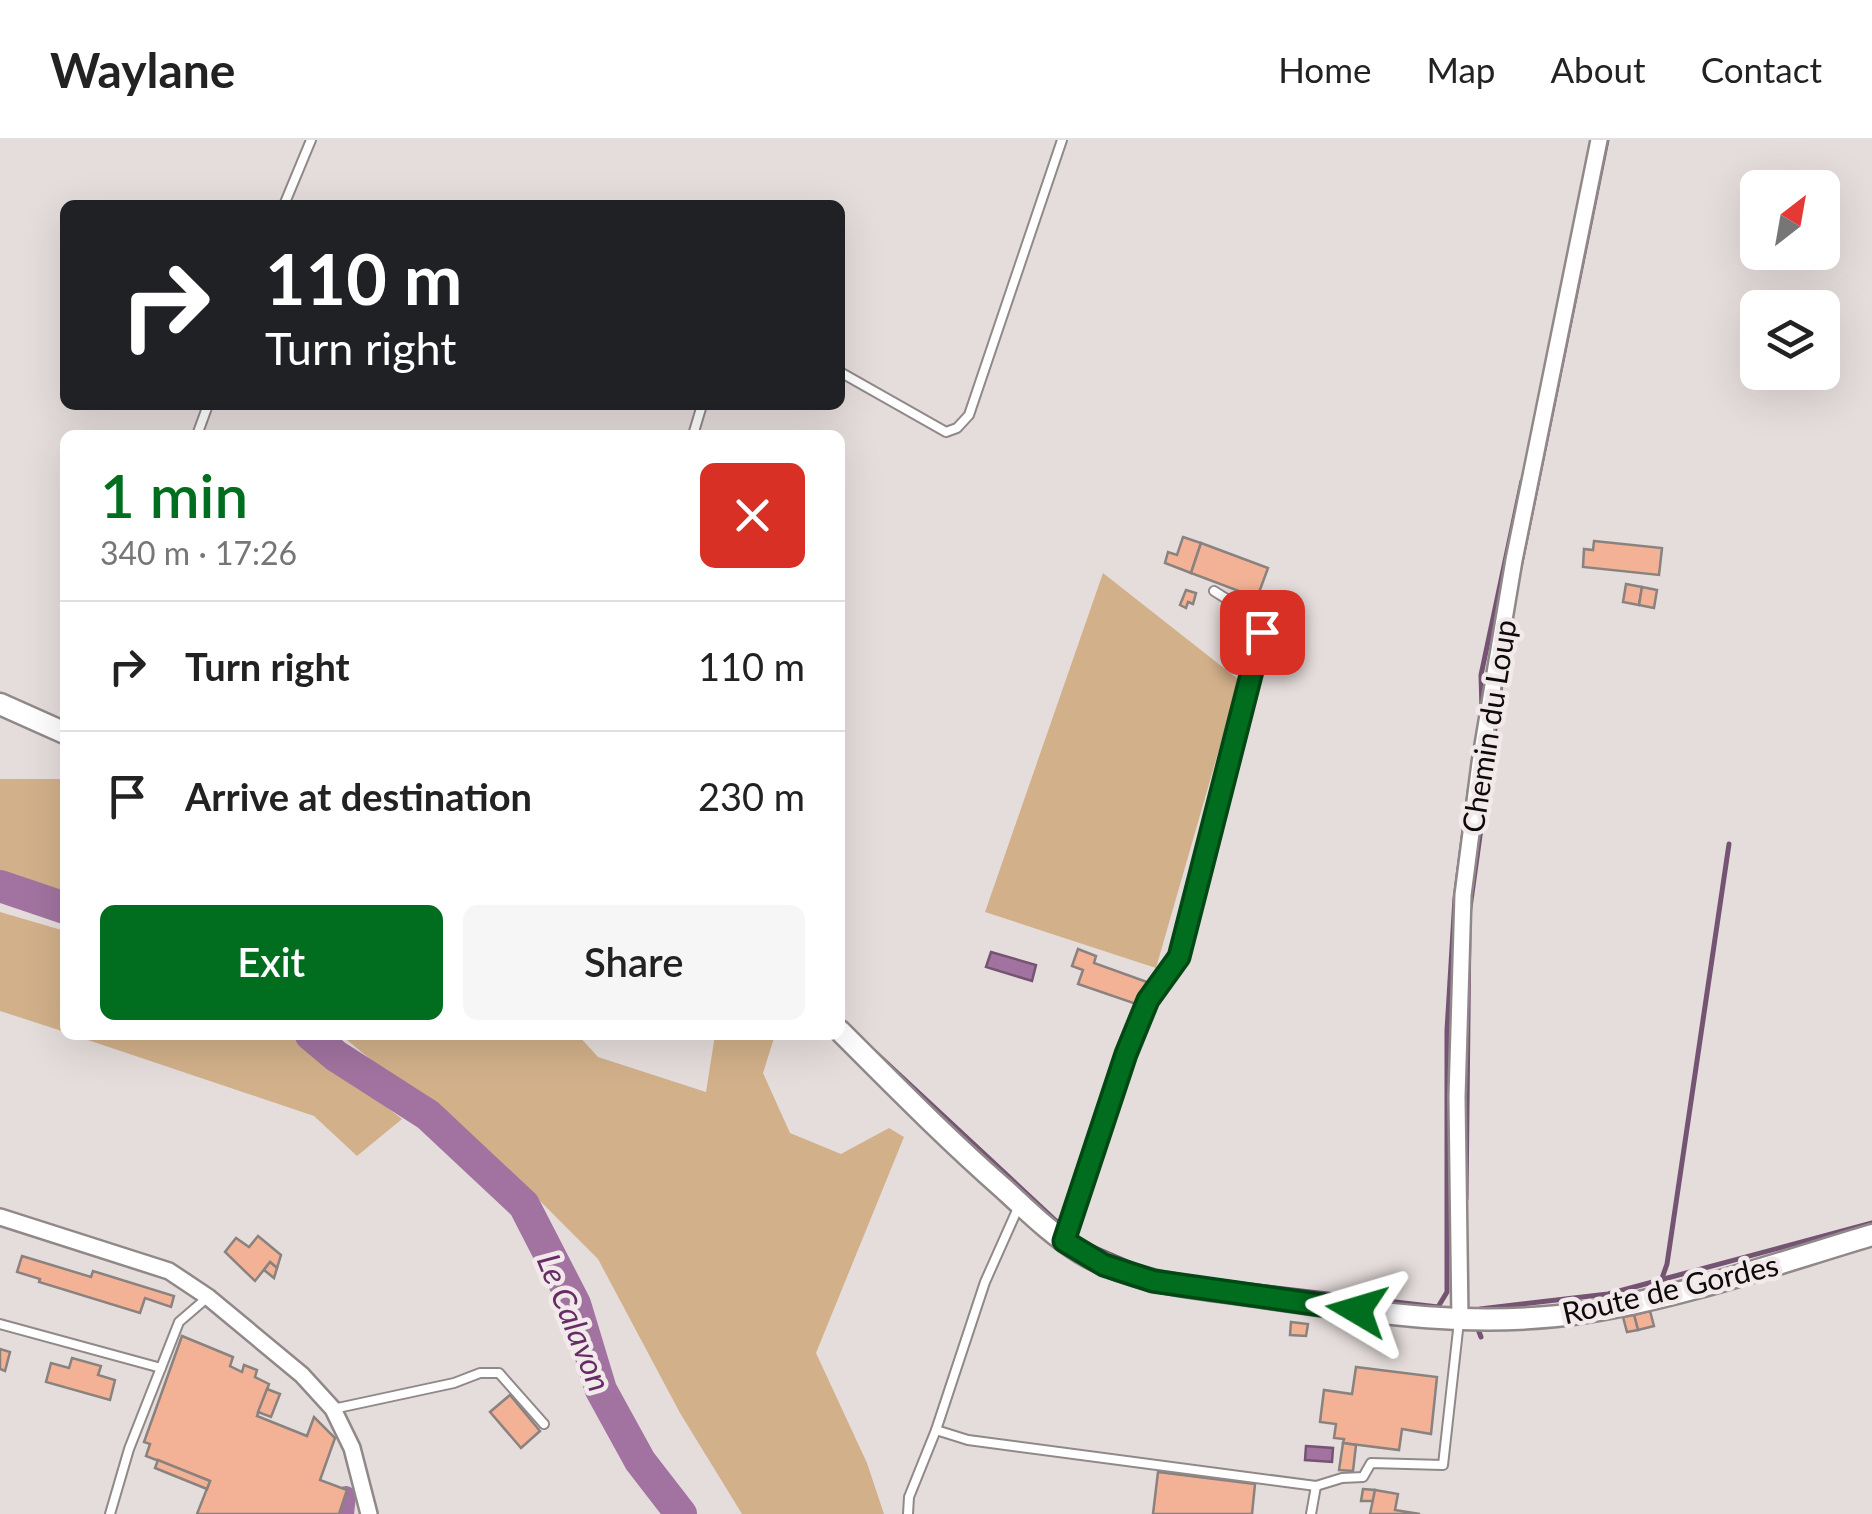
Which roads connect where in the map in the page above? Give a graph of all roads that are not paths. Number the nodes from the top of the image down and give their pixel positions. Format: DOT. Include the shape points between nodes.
graph roads {
  1 [pos="311,140"];
  2 [pos="1062,140"];
  3 [pos="1599,140"];
  4 [pos="286,200"];
  5 [pos="845,375"];
  6 [pos="1214,591"];
  7 [pos="0,704"];
  8 [pos="60,731"];
  9 [pos="845,1037"];
  10 [pos="1020,1204"];
  11 [pos="0,1217"];
  12 [pos="1872,1235"];
  13 [pos="1064,1241"];
  14 [pos="208,1297"];
  15 [pos="1460,1320"];
  16 [pos="0,1324"];
  17 [pos="161,1368"];
  18 [pos="333,1409"];
  19 [pos="544,1424"];
  20 [pos="936,1430"];
  21 [pos="1316,1486"];
  22 [pos="110,1514"];
  23 [pos="368,1514"];
  24 [pos="908,1514"];
  25 [pos="1311,1514"];
  1 -- 4 [label="lane"];
  2 -- 5 [label="lane" via="969,414 957,428 946,432"];
  3 -- 15 [label="street, Chemin du Loup" via="1514,560 1466,876 1457,1097"];
  6 -- 13 [label="lane" via="1262,632 1179,957 1148,1000 1126,1054"];
  7 -- 8 [label="street"];
  9 -- 10 [label="street, Route de Gordes"];
  10 -- 13 [label="street, Route de Gordes"];
  10 -- 20 [label="lane" via="985,1282"];
  11 -- 14 [label="street" via="169,1271"];
  12 -- 15 [label="street, Route de Gordes" via="1587,1312"];
  13 -- 15 [label="street, Route de Gordes" via="1104,1265 1153,1281"];
  14 -- 17 [label="lane" via="179,1322"];
  14 -- 18 [label="street"];
  15 -- 21 [label="lane" via="1443,1465 1371,1463 1364,1477"];
  16 -- 17 [label="lane"];
  17 -- 22 [label="lane"];
  18 -- 19 [label="lane" via="500,1372"];
  18 -- 23 [label="street" via="352,1448"];
  20 -- 21 [label="lane" via="968,1440"];
  20 -- 24 [label="lane"];
  21 -- 25 [label="lane"];
}
